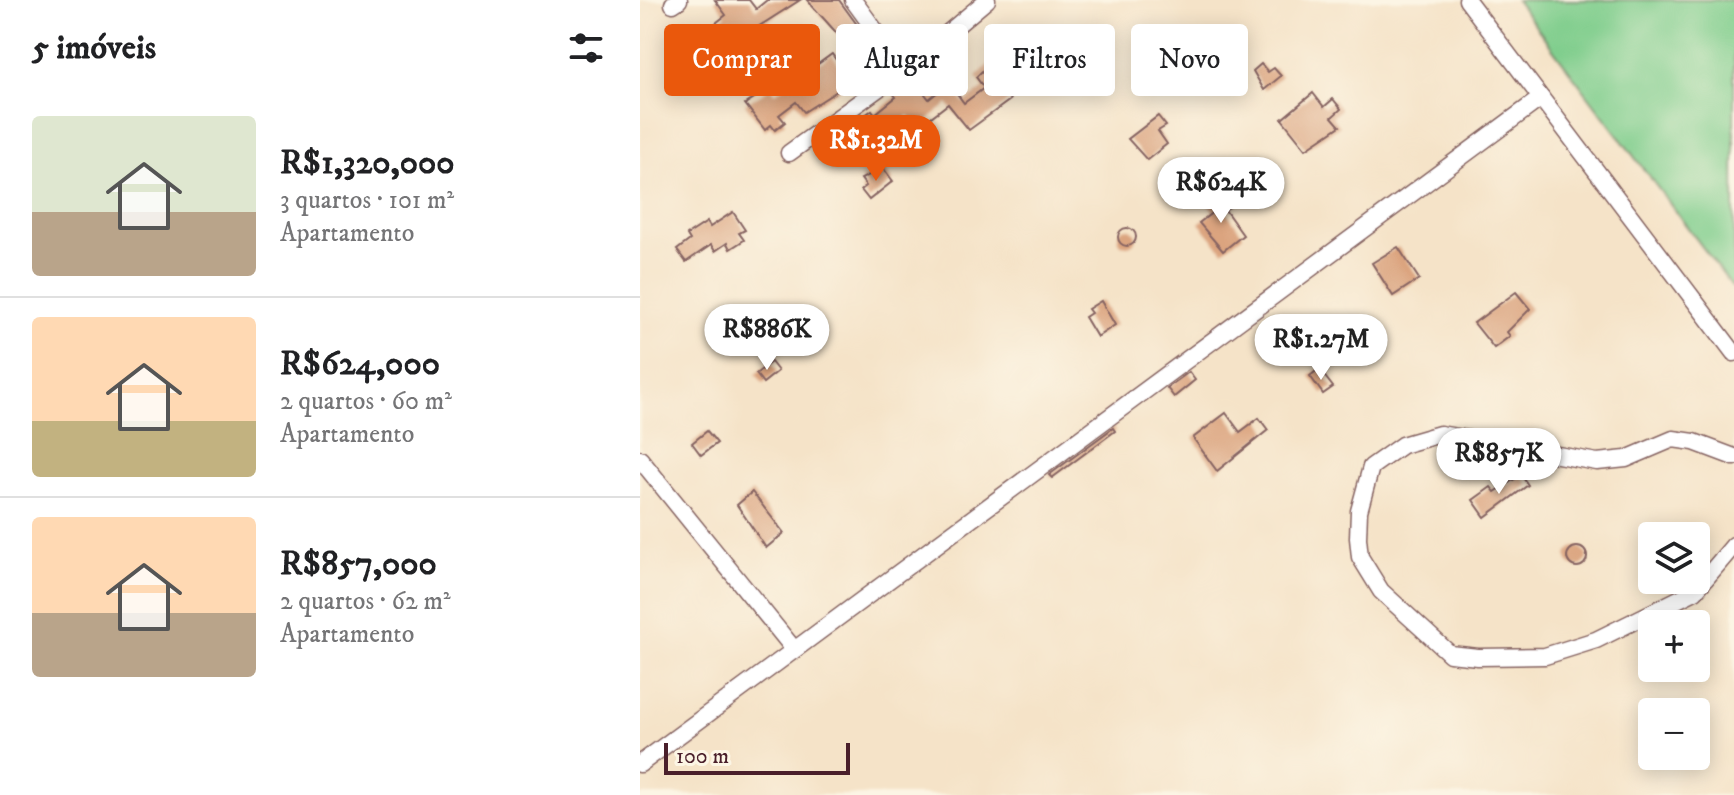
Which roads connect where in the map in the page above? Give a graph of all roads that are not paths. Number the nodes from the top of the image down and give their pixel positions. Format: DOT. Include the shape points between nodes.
graph roads {
  1 [pos="853,0"];
  2 [pos="987,0"];
  3 [pos="1467,0"];
  4 [pos="870,24"];
  5 [pos="959,24"];
  6 [pos="868,96"];
  7 [pos="1541,98"];
  8 [pos="789,153"];
  9 [pos="1734,353"];
  10 [pos="1734,457"];
  11 [pos="640,459"];
  12 [pos="1734,545"];
  13 [pos="793,648"];
  14 [pos="640,764"];
  1 -- 4 [label="street"];
  2 -- 5 [label="street"];
  3 -- 7 [label="street"];
  6 -- 8 [label="street"];
  7 -- 9 [label="street"];
  7 -- 13 [label="street"];
  10 -- 12 [label="street" via="1673,439 1626,459 1597,462 1440,434 1402,445 1371,467 1358,538 1360,557 1381,591 1450,654 1478,657 1545,656 1596,640 1695,591"];
  11 -- 13 [label="street"];
  13 -- 14 [label="street"];
}
